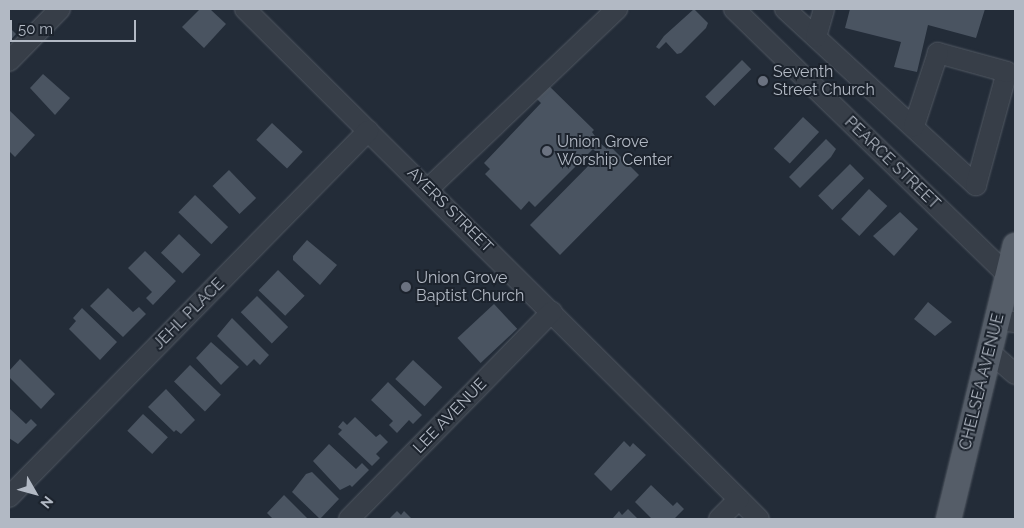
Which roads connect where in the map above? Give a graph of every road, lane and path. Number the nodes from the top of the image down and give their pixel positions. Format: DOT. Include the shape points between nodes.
graph roads {
  1 [pos="60,9"];
  2 [pos="246,9"];
  3 [pos="617,9"];
  4 [pos="735,9"];
  5 [pos="785,9"];
  6 [pos="824,9"];
  7 [pos="816,37"];
  8 [pos="9,61"];
  9 [pos="914,126"];
  10 [pos="368,131"];
  11 [pos="429,188"];
  12 [pos="1015,245"];
  13 [pos="1008,275"];
  14 [pos="552,312"];
  15 [pos="1006,321"];
  16 [pos="991,353"];
  17 [pos="1015,374"];
  18 [pos="9,497"];
  19 [pos="739,499"];
  20 [pos="349,519"];
  21 [pos="719,519"];
  22 [pos="759,519"];
  23 [pos="948,519"];
  1 -- 8 [label="street"];
  2 -- 10 [label="street, AYERS STREET"];
  3 -- 11 [label="street"];
  4 -- 13 [label="street, PEARCE STREET"];
  5 -- 7 [label="street"];
  6 -- 7 [label="street"];
  7 -- 9 [label="street"];
  9 -- 9 [label="street" via="938,53 1007,72 976,185"];
  10 -- 11 [label="street, AYERS STREET"];
  10 -- 18 [label="street, JEHL PLACE"];
  11 -- 14 [label="street, AYERS STREET"];
  12 -- 13 [label="main road, CHELSEA AVENUE"];
  13 -- 15 [label="main road, CHELSEA AVENUE"];
  14 -- 19 [label="street, AYERS STREET"];
  14 -- 20 [label="street, LEE AVENUE"];
  15 -- 16 [label="main road, CHELSEA AVENUE"];
  16 -- 17 [label="street"];
  16 -- 23 [label="main road, CHELSEA AVENUE"];
  19 -- 21 [label="street"];
  19 -- 22 [label="street, AYERS STREET"];
}
